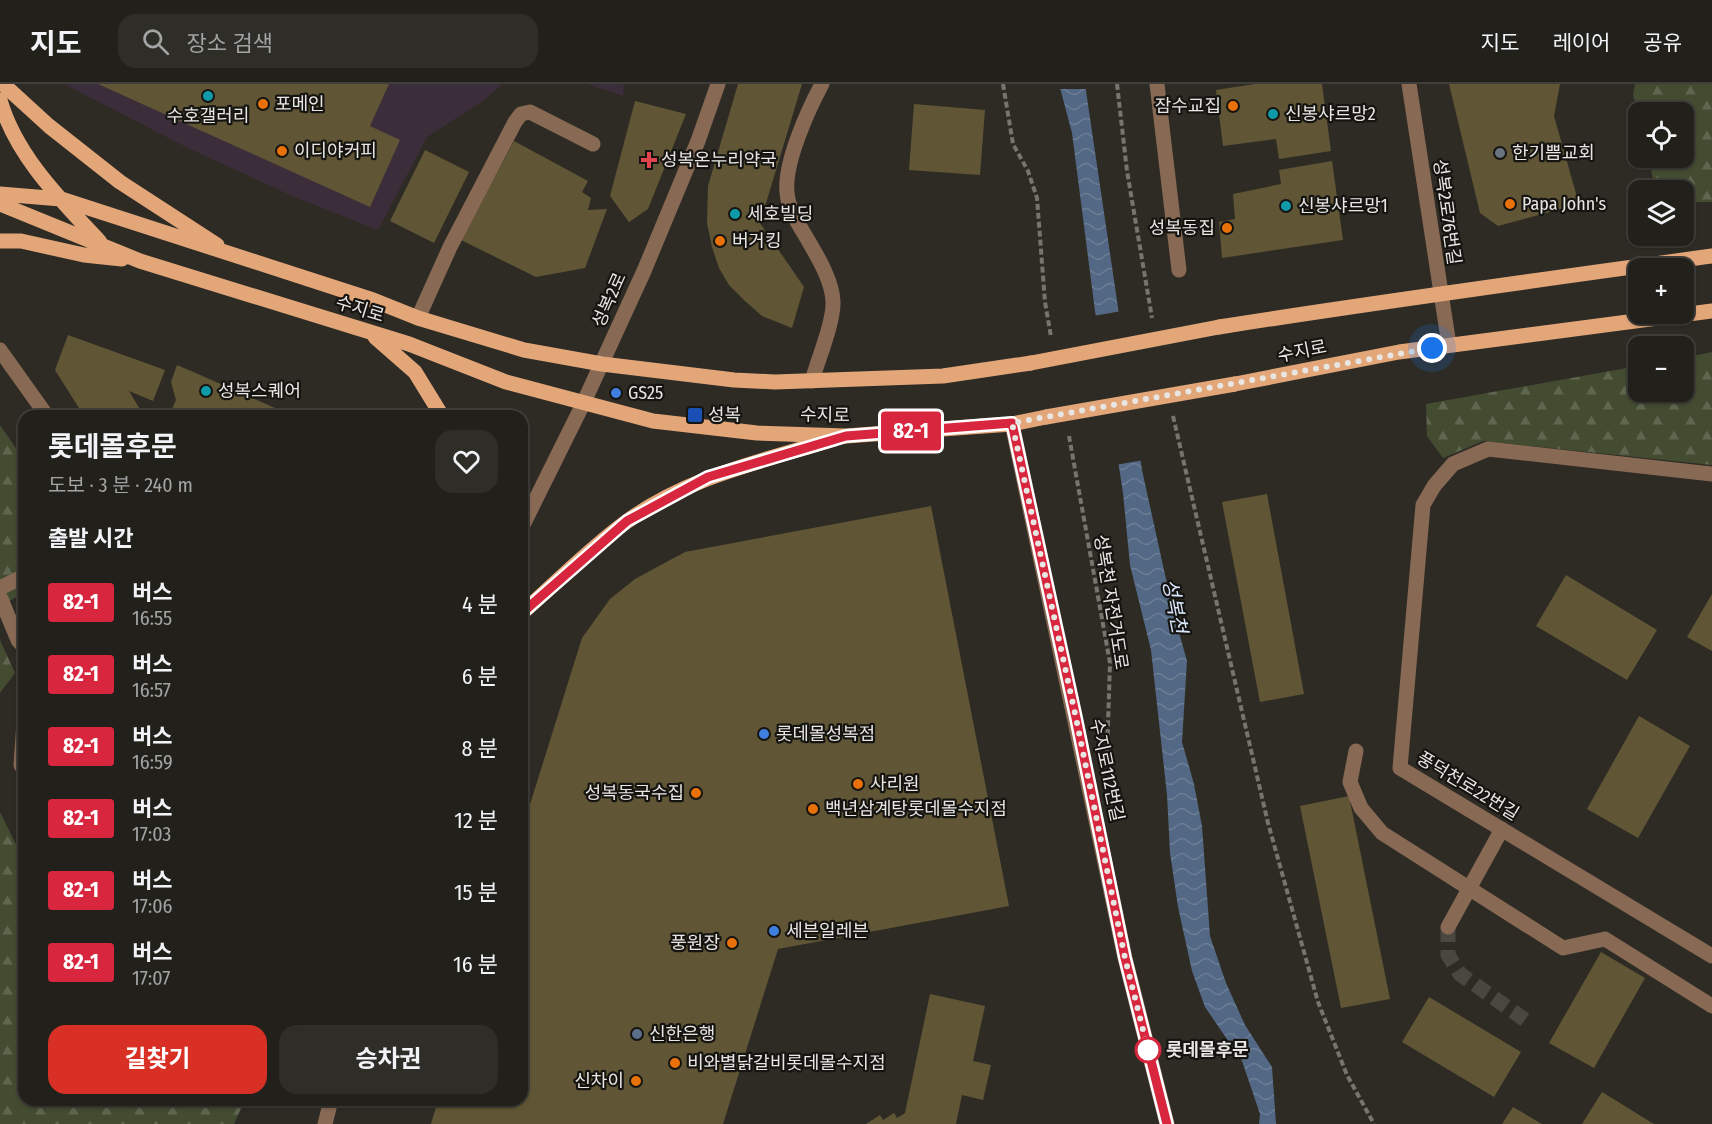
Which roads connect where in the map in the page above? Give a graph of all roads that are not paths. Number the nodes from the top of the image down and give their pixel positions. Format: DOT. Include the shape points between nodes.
graph roads {
  1 [pos="3,84"];
  2 [pos="718,84"];
  3 [pos="822,84"];
  4 [pos="1157,84"];
  5 [pos="1409,84"];
  6 [pos="0,100"];
  7 [pos="593,144"];
  8 [pos="0,194"];
  9 [pos="61,199"];
  10 [pos="0,204"];
  11 [pos="0,241"];
  12 [pos="104,246"];
  13 [pos="1712,256"];
  14 [pos="235,257"];
  15 [pos="140,261"];
  16 [pos="1179,270"];
  17 [pos="1440,295"];
  18 [pos="1712,311"];
  19 [pos="418,318"];
  20 [pos="371,333"];
  21 [pos="1449,345"];
  22 [pos="0,350"];
  23 [pos="602,364"];
  24 [pos="812,381"];
  25 [pos="583,404"];
  26 [pos="43,410"];
  27 [pos="438,410"];
  28 [pos="1012,423"];
  29 [pos="846,436"];
  30 [pos="1712,474"];
  31 [pos="528,515"];
  32 [pos="18,579"];
  33 [pos="0,588"];
  34 [pos="0,597"];
  35 [pos="528,608"];
  36 [pos="18,640"];
  37 [pos="1356,751"];
  38 [pos="1502,830"];
  39 [pos="1469,889"];
  40 [pos="1448,927"];
  41 [pos="1712,956"];
  42 [pos="1712,1006"];
  43 [pos="330,1106"];
  44 [pos="325,1124"];
  45 [pos="1167,1124"];
  1 -- 14 [label="main road" via="120,182"];
  2 -- 23 [label="street, 성복2로" via="698,141"];
  3 -- 24 [label="street" via="787,171 787,193 793,214 816,254 833,301"];
  4 -- 16 [label="street"];
  5 -- 17 [label="street, 성복2로76번길"];
  6 -- 9 [label="main road" via="22,148"];
  7 -- 19 [label="street" via="530,112 521,114 460,227"];
  8 -- 9 [label="main road, 수지로"];
  9 -- 12 [label="main road"];
  9 -- 14 [label="main road, 수지로"];
  10 -- 12 [label="main road, 수지로"];
  11 -- 15 [label="main road"];
  12 -- 15 [label="main road, 수지로"];
  13 -- 17 [label="main road, 수지로"];
  14 -- 19 [label="main road, 수지로"];
  15 -- 20 [label="main road, 수지로"];
  17 -- 21 [label="street, 성복2로76번길"];
  17 -- 24 [label="main road, 수지로, bridge" via="1219,327 943,376"];
  18 -- 21 [label="main road, 수지로"];
  19 -- 23 [label="main road, 수지로" via="524,350"];
  20 -- 25 [label="main road, 수지로" via="506,382"];
  20 -- 27 [label="main road" via="415,372"];
  21 -- 28 [label="main road, 수지로, bridge"];
  22 -- 26 [label="street"];
  23 -- 24 [label="main road, 수지로" via="734,380"];
  23 -- 25 [label="street, 성복2로"];
  25 -- 29 [label="main road, 수지로" via="653,422 757,433"];
  25 -- 31 [label="street, 성복2로"];
  28 -- 29 [label="main road, 수지로"];
  28 -- 45 [label="street, 수지로112번길" via="1125,958"];
  29 -- 35 [label="main road" via="708,477 651,507 606,538"];
  30 -- 38 [label="street, 풍덕천로22번길" via="1488,449 1453,464 1434,486 1423,505 1400,768"];
  32 -- 33 [label="street"];
  34 -- 36 [label="street"];
  37 -- 39 [label="street" via="1350,782 1361,808 1382,833"];
  38 -- 39 [label="street"];
  38 -- 41 [label="street, 풍덕천로22번길"];
  39 -- 40 [label="street"];
  39 -- 42 [label="street" via="1563,948 1605,939"];
  43 -- 44 [label="street"];
}
